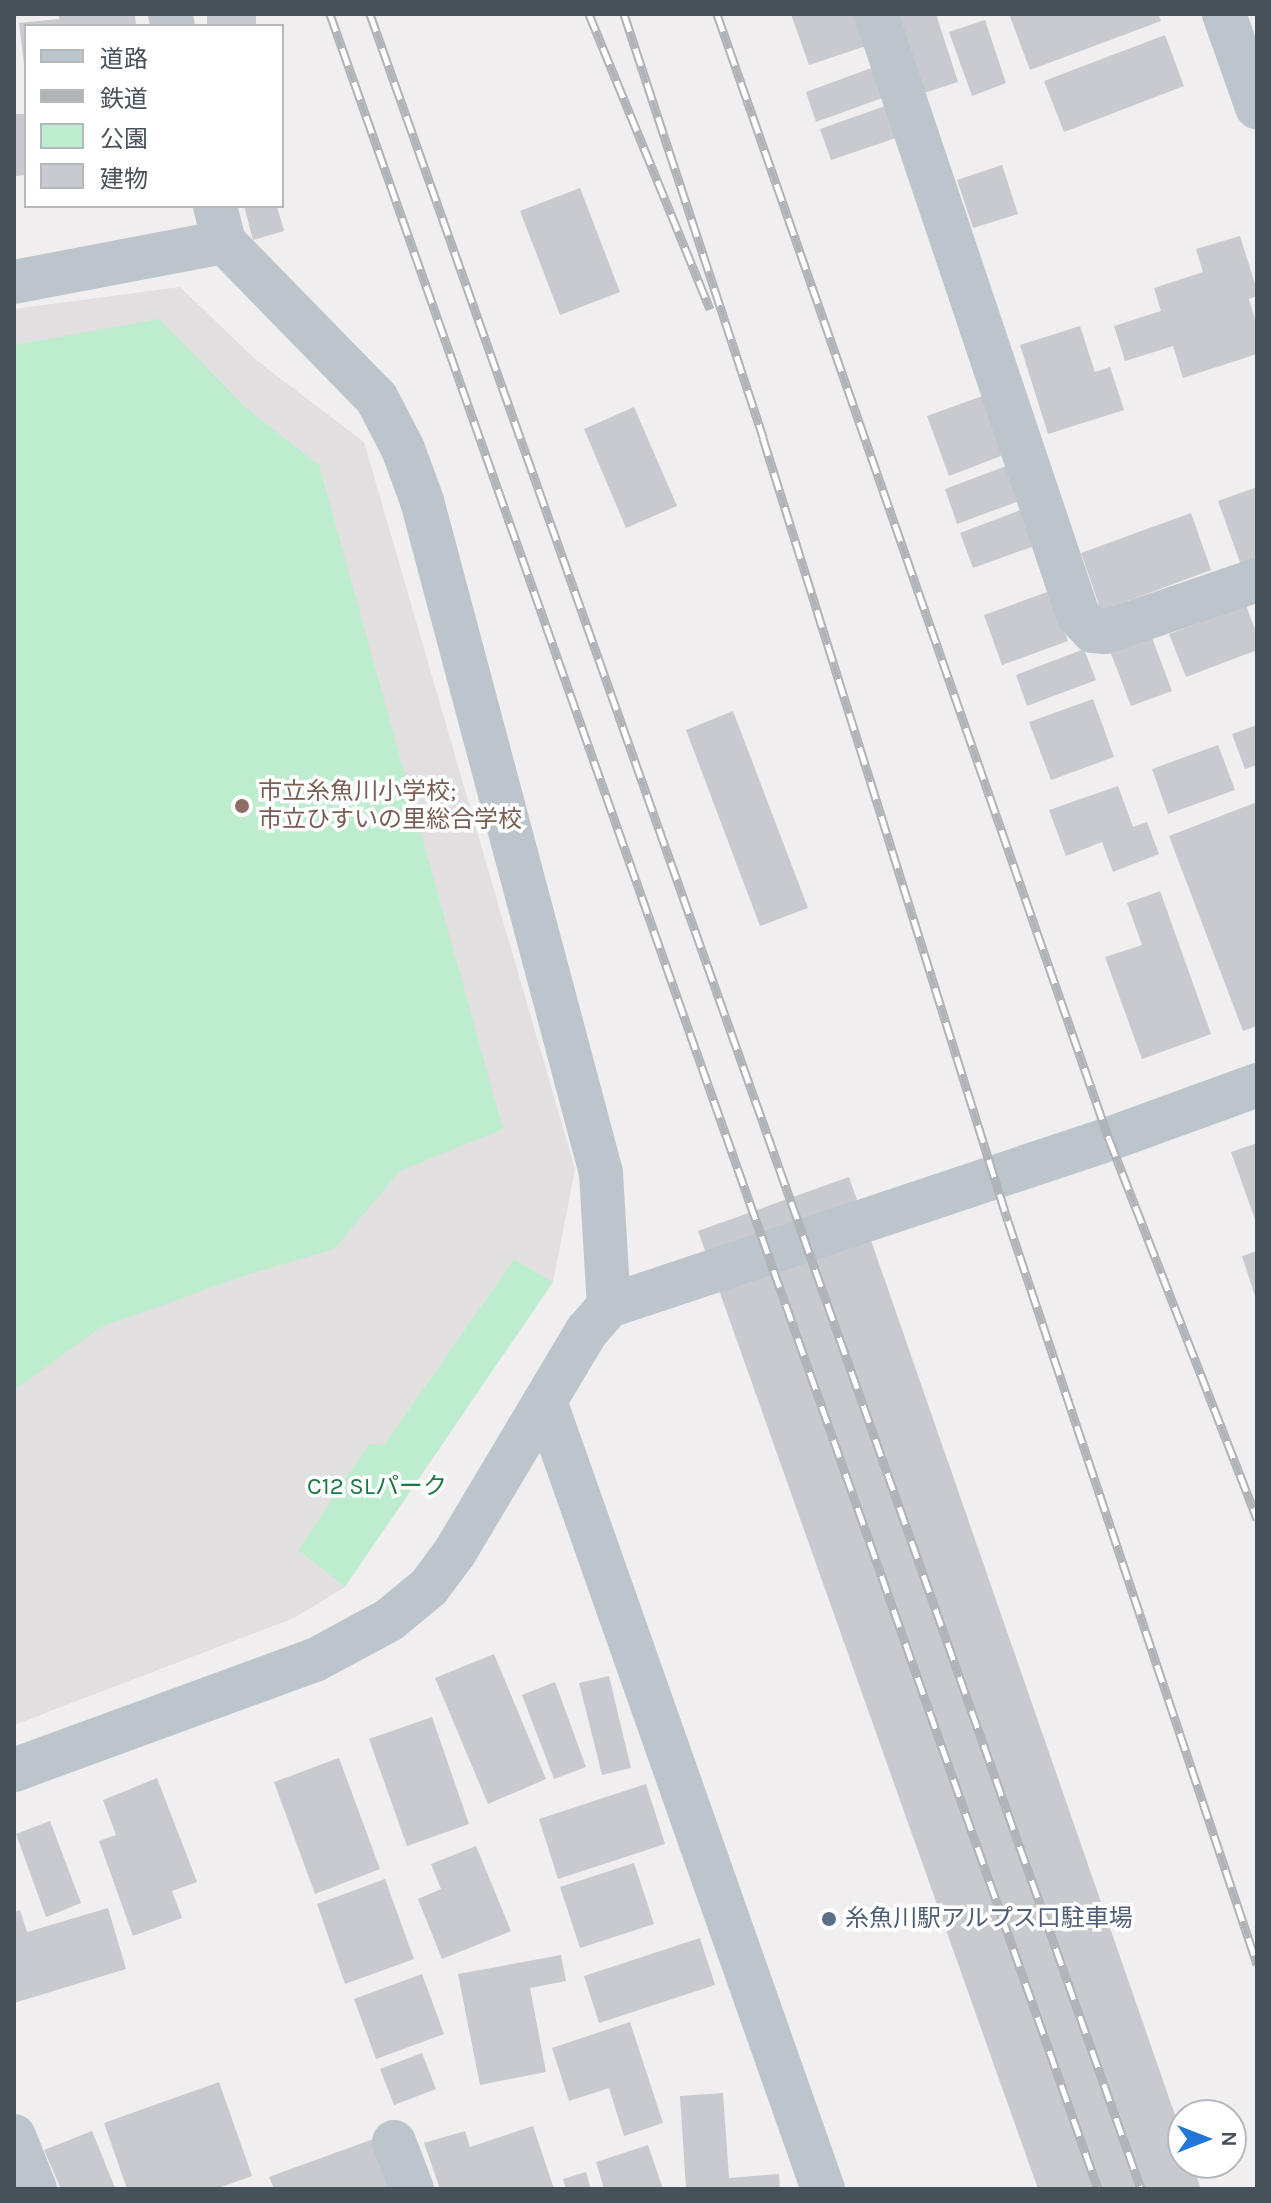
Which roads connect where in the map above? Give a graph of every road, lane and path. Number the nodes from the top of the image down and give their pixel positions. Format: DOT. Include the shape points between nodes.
graph roads {
  1 [pos="876,14"];
  2 [pos="1224,14"];
  3 [pos="1257,107"];
  4 [pos="219,224"];
  5 [pos="14,282"];
  6 [pos="1257,580"];
  7 [pos="1257,1085"];
  8 [pos="609,1306"];
  9 [pos="545,1401"];
  10 [pos="14,1770"];
  11 [pos="14,2136"];
  12 [pos="394,2142"];
  13 [pos="35,2189"];
  14 [pos="412,2189"];
  15 [pos="823,2189"];
  1 -- 6 [label="street" via="1078,615 1093,631 1105,632"];
  2 -- 3 [label="street"];
  4 -- 5 [label="street"];
  4 -- 8 [label="street" via="377,399 422,501 601,1173"];
  7 -- 8 [label="street"];
  8 -- 9 [label="street" via="587,1331"];
  9 -- 10 [label="street" via="455,1552 429,1587 389,1620 315,1660"];
  9 -- 15 [label="street"];
  11 -- 13 [label="street"];
  12 -- 14 [label="street"];
}
